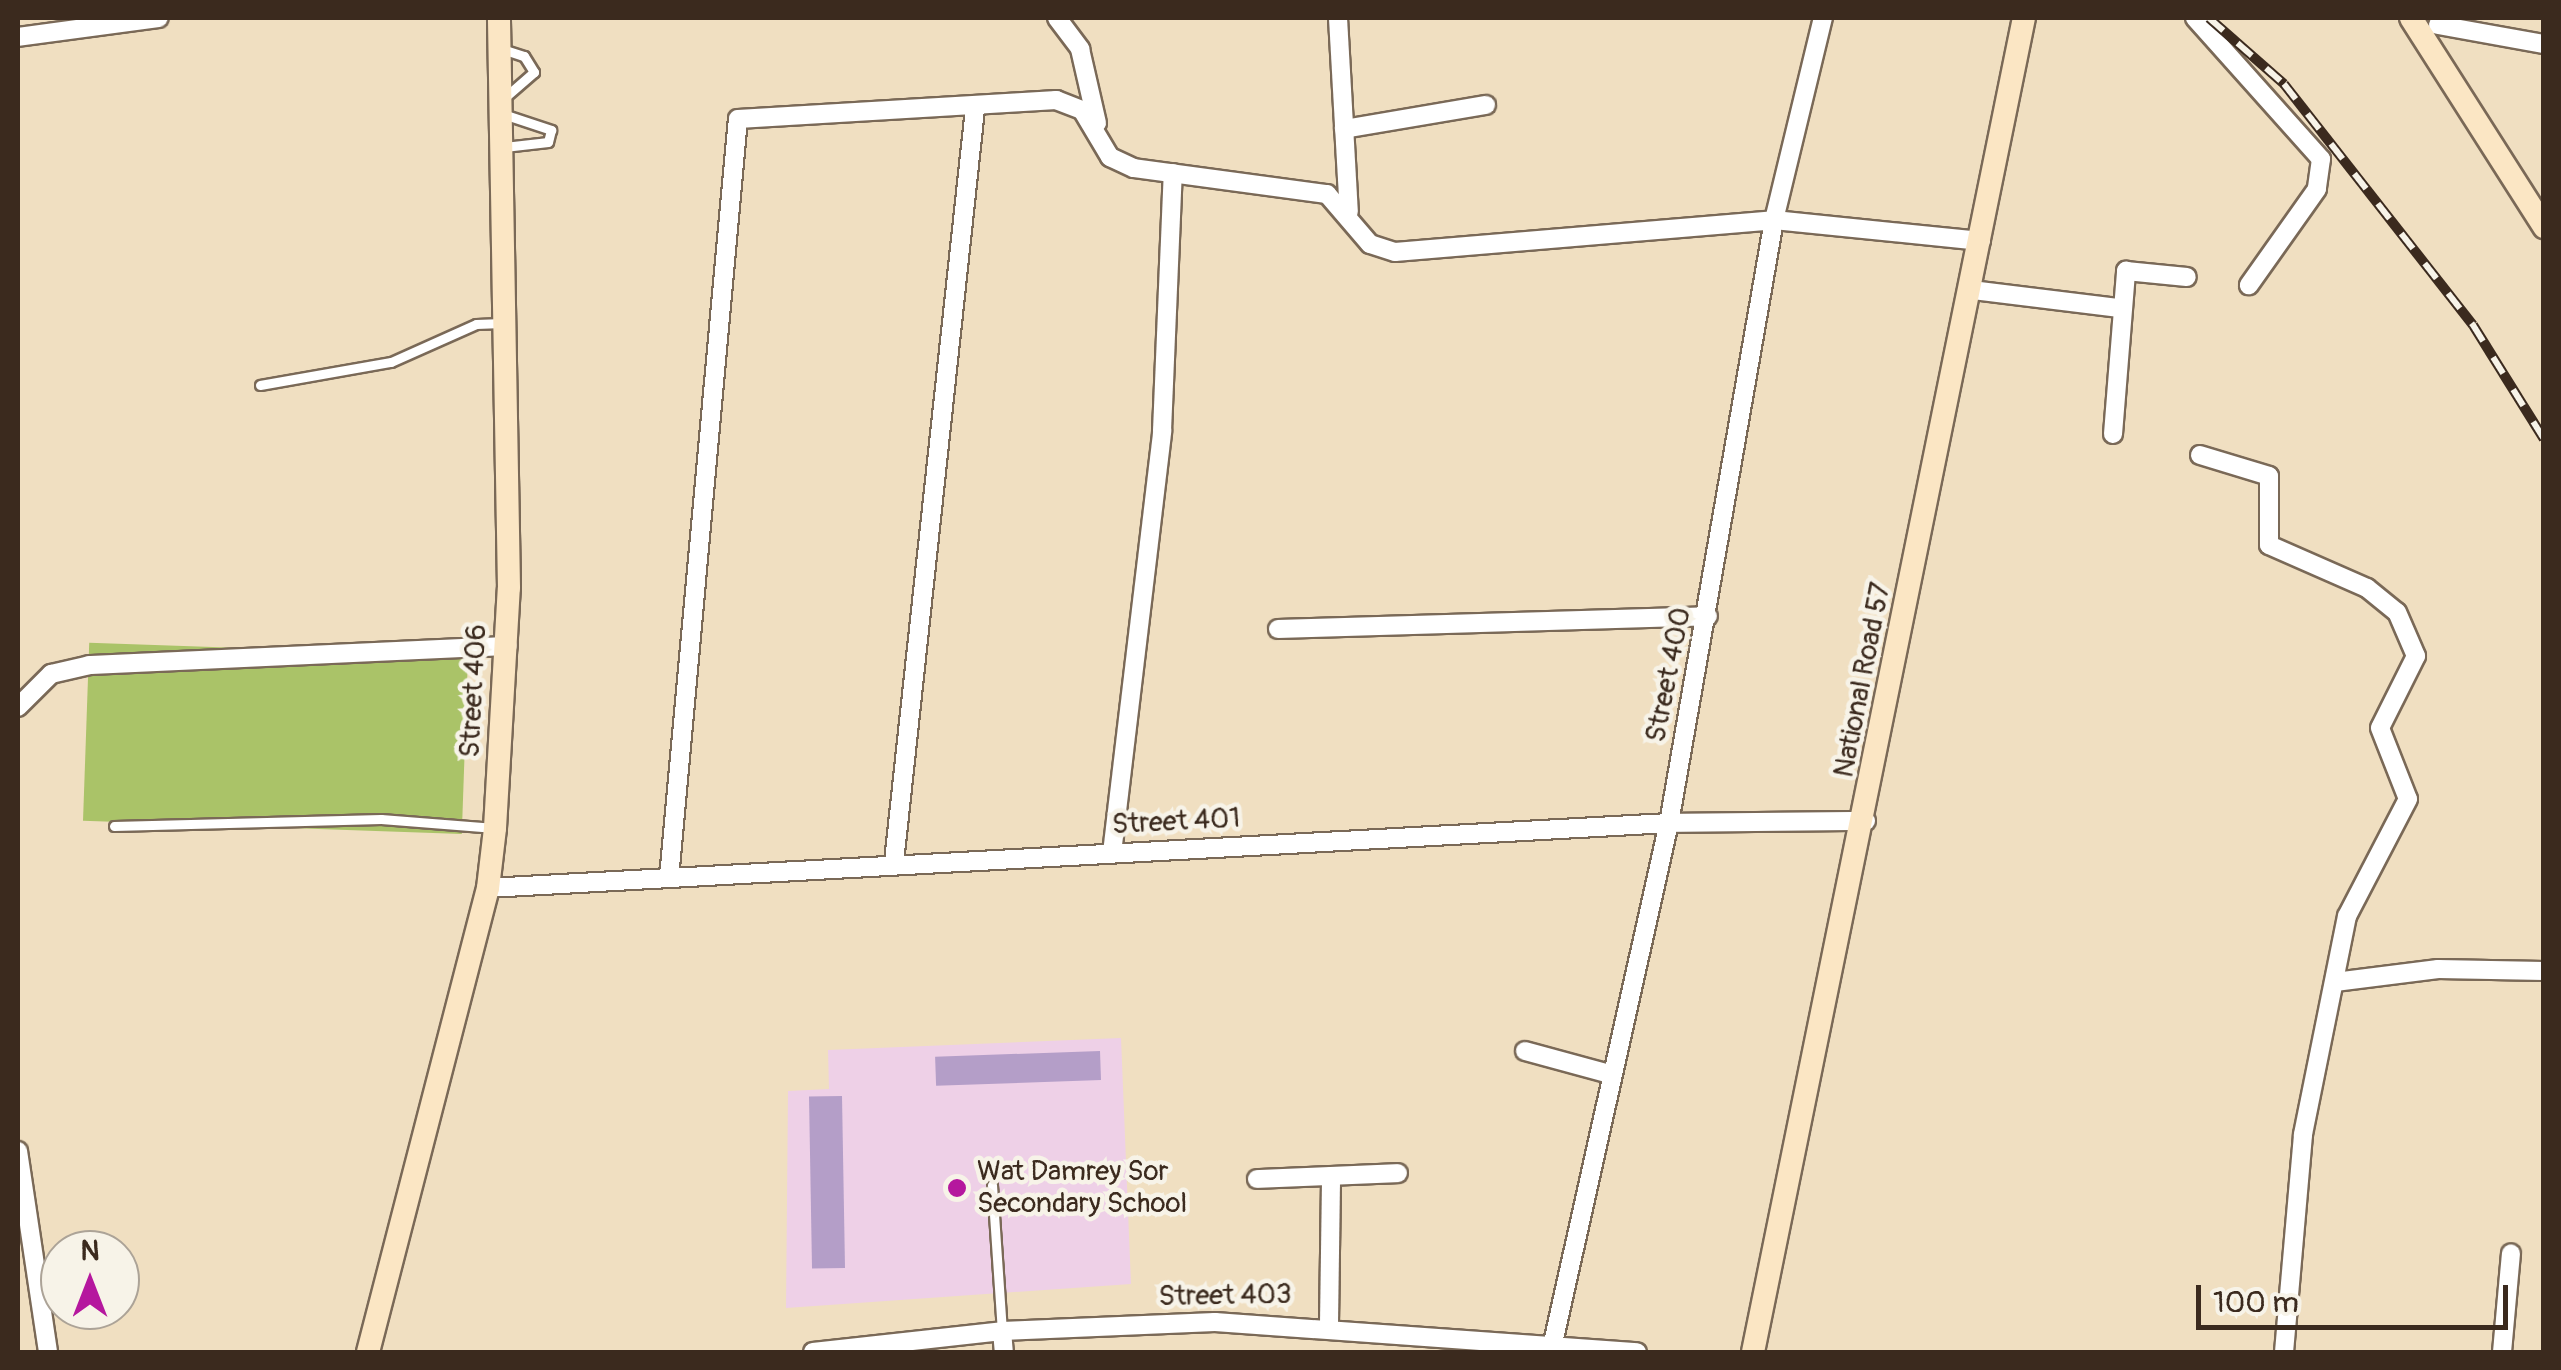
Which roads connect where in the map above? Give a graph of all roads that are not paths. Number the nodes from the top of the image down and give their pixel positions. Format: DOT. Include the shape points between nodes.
graph roads {
  1 [pos="159,18"];
  2 [pos="499,18"];
  3 [pos="1057,18"];
  4 [pos="1338,18"];
  5 [pos="1823,18"];
  6 [pos="2024,18"];
  7 [pos="2195,18"];
  8 [pos="2413,24"];
  9 [pos="2438,25"];
  10 [pos="18,36"];
  11 [pos="2544,44"];
  12 [pos="499,48"];
  13 [pos="1486,105"];
  14 [pos="500,108"];
  15 [pos="976,108"];
  16 [pos="1097,124"];
  17 [pos="1344,129"];
  18 [pos="501,146"];
  19 [pos="1174,173"];
  20 [pos="1349,212"];
  21 [pos="1774,220"];
  22 [pos="2544,227"];
  23 [pos="1982,240"];
  24 [pos="2187,277"];
  25 [pos="2249,285"];
  26 [pos="1972,290"];
  27 [pos="2119,308"];
  28 [pos="504,322"];
  29 [pos="260,385"];
  30 [pos="2113,434"];
  31 [pos="2200,455"];
  32 [pos="1708,616"];
  33 [pos="1278,629"];
  34 [pos="508,646"];
  35 [pos="18,706"];
  36 [pos="1866,821"];
  37 [pos="1669,823"];
  38 [pos="114,826"];
  39 [pos="495,828"];
  40 [pos="1112,853"];
  41 [pos="894,862"];
  42 [pos="669,878"];
  43 [pos="488,888"];
  44 [pos="2544,971"];
  45 [pos="2334,982"];
  46 [pos="1525,1051"];
  47 [pos="1606,1073"];
  48 [pos="18,1151"];
  49 [pos="1398,1173"];
  50 [pos="1331,1176"];
  51 [pos="1257,1179"];
  52 [pos="992,1185"];
  53 [pos="2511,1253"];
  54 [pos="1329,1324"];
  55 [pos="1002,1330"];
  56 [pos="1552,1346"];
  57 [pos="48,1352"];
  58 [pos="368,1352"];
  59 [pos="813,1352"];
  60 [pos="1004,1352"];
  61 [pos="1637,1352"];
  62 [pos="1753,1352"];
  63 [pos="2284,1352"];
  64 [pos="2502,1352"];
  1 -- 10 [label="street"];
  2 -- 12 [label="street, Street 406"];
  3 -- 16 [label="street" via="1080,49"];
  4 -- 17 [label="street"];
  5 -- 21 [label="street, Street 400"];
  6 -- 23 [label="street, National Road 57"];
  7 -- 25 [label="street" via="2321,159 2317,189"];
  8 -- 9 [label="lane"];
  8 -- 22 [label="street"];
  9 -- 11 [label="street"];
  12 -- 14 [label="street, Street 406"];
  12 -- 14 [label="lane" via="524,56 534,72"];
  13 -- 17 [label="street"];
  14 -- 18 [label="street, Street 406"];
  14 -- 18 [label="lane" via="550,130 548,142"];
  15 -- 16 [label="street" via="1056,100"];
  15 -- 41 [label="street"];
  15 -- 42 [label="street" via="734,124"];
  16 -- 19 [label="street" via="1110,157"];
  17 -- 20 [label="street"];
  18 -- 28 [label="street, Street 406"];
  19 -- 20 [label="street" via="1327,194"];
  19 -- 40 [label="street" via="1162,431"];
  20 -- 21 [label="street" via="1370,244 1394,252"];
  21 -- 23 [label="street"];
  21 -- 32 [label="street, Street 400"];
  23 -- 26 [label="street, National Road 57"];
  24 -- 27 [label="street" via="2126,271"];
  26 -- 27 [label="street"];
  26 -- 36 [label="street, National Road 57"];
  27 -- 30 [label="street" via="2125,367"];
  28 -- 29 [label="lane" via="476,324 391,362"];
  28 -- 34 [label="street, Street 406"];
  31 -- 45 [label="street" via="2269,476 2269,546 2367,588 2398,612 2413,642 2412,675 2380,728 2408,799 2360,884"];
  32 -- 33 [label="street"];
  32 -- 37 [label="street, Street 400"];
  34 -- 35 [label="street" via="89,665 51,674"];
  34 -- 39 [label="street, Street 406"];
  36 -- 37 [label="street, Street 401"];
  36 -- 62 [label="street, National Road 57"];
  37 -- 40 [label="street, Street 401"];
  37 -- 47 [label="street, Street 400"];
  38 -- 39 [label="lane" via="381,819"];
  39 -- 43 [label="street, Street 406"];
  40 -- 41 [label="street, Street 401"];
  41 -- 42 [label="street, Street 401"];
  42 -- 43 [label="street, Street 401"];
  43 -- 58 [label="street, Street 406"];
  44 -- 45 [label="street" via="2438,969"];
  45 -- 63 [label="street" via="2303,1136"];
  46 -- 47 [label="street"];
  47 -- 56 [label="street, Street 400"];
  48 -- 57 [label="street"];
  49 -- 50 [label="street"];
  50 -- 51 [label="street"];
  50 -- 54 [label="street"];
  52 -- 55 [label="lane"];
  53 -- 64 [label="street"];
  54 -- 55 [label="street, Street 403"];
  54 -- 56 [label="street, Street 403"];
  55 -- 59 [label="street, Street 403"];
  55 -- 60 [label="street"];
  56 -- 61 [label="street, Street 403"];
}
